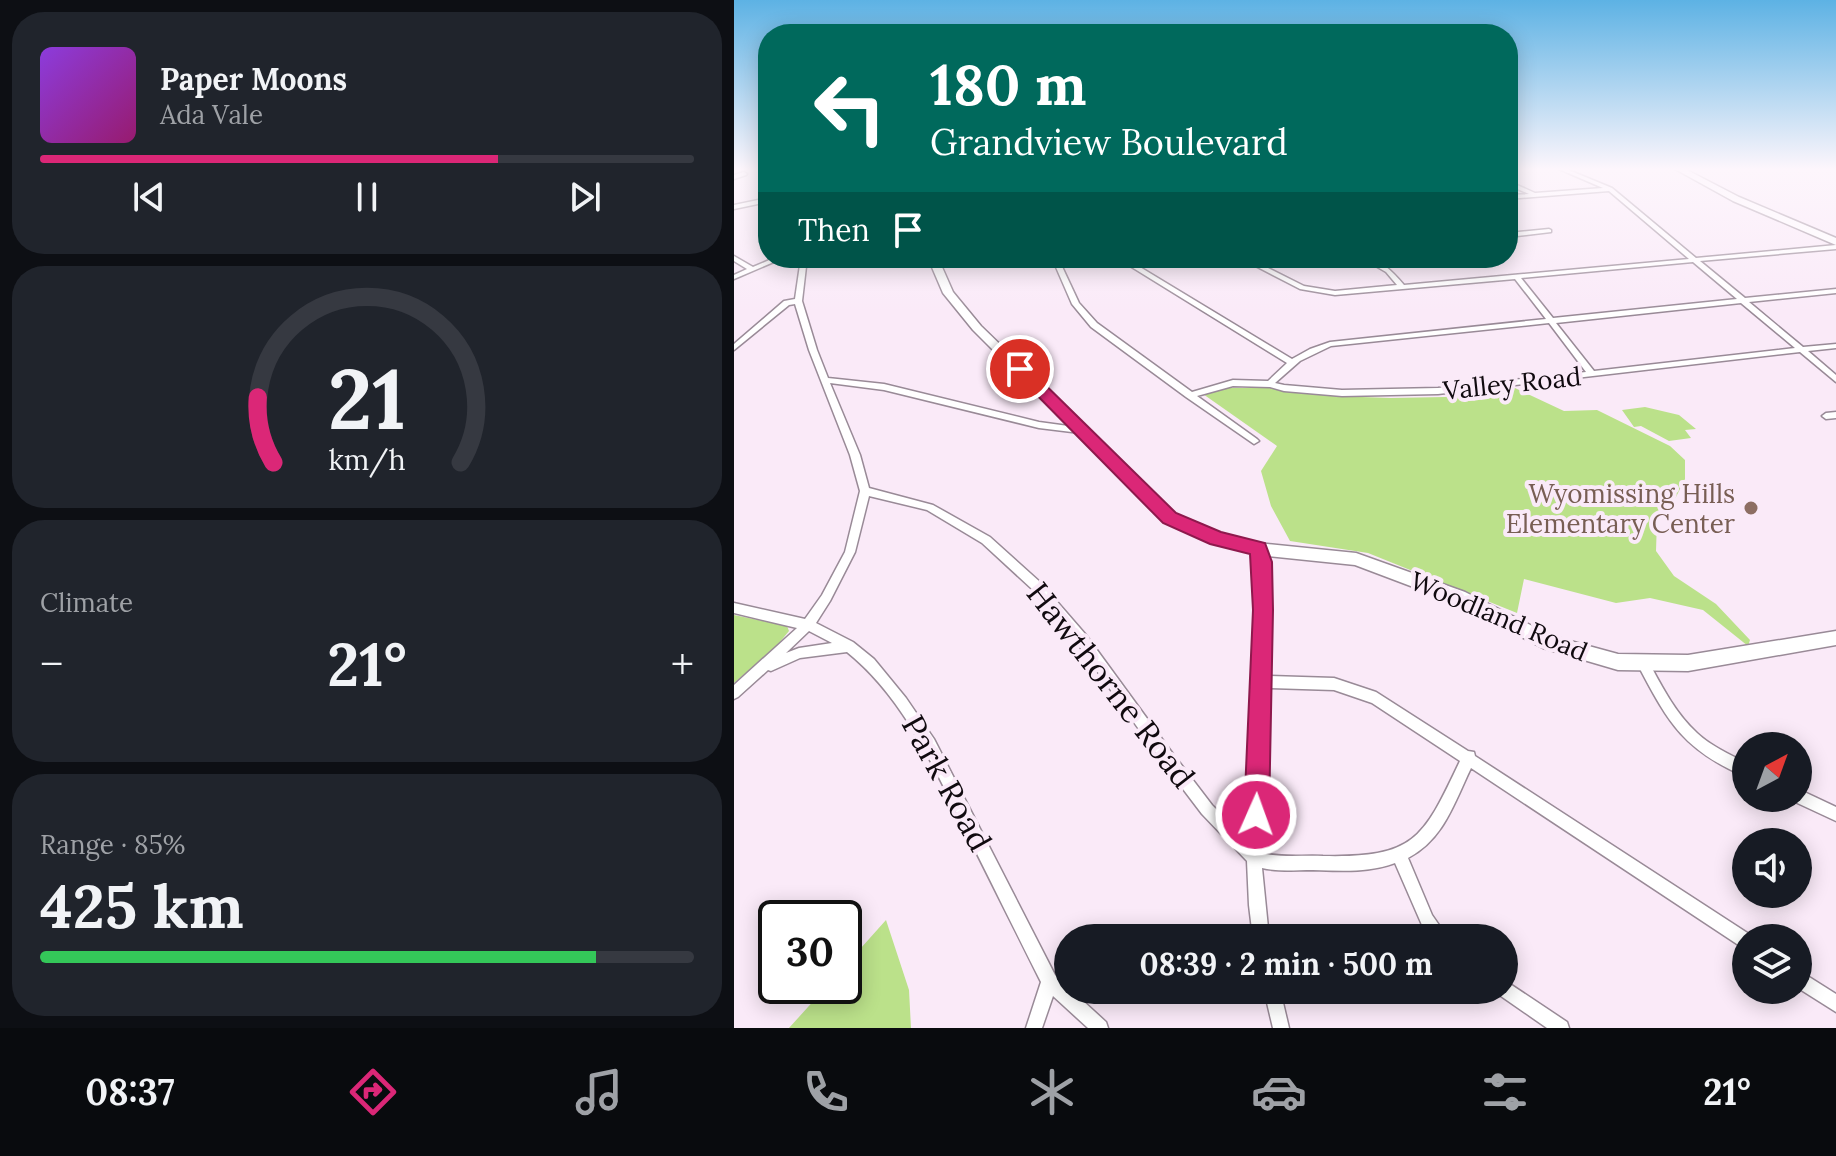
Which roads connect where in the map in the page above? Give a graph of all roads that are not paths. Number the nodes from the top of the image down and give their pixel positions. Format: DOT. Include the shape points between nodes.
graph roads {
  1 [pos="1643,217"];
  2 [pos="1779,217"];
  3 [pos="1549,231"];
  4 [pos="1518,234"];
  5 [pos="1836,243"];
  6 [pos="734,258"];
  7 [pos="1695,260"];
  8 [pos="758,267"];
  9 [pos="803,268"];
  10 [pos="937,268"];
  11 [pos="1059,268"];
  12 [pos="1136,268"];
  13 [pos="1262,268"];
  14 [pos="1383,268"];
  15 [pos="752,269"];
  16 [pos="1491,272"];
  17 [pos="734,277"];
  18 [pos="1517,277"];
  19 [pos="1402,287"];
  20 [pos="1836,291"];
  21 [pos="798,301"];
  22 [pos="1744,301"];
  23 [pos="1551,321"];
  24 [pos="1836,346"];
  25 [pos="734,348"];
  26 [pos="1802,350"];
  27 [pos="1292,363"];
  28 [pos="1592,374"];
  29 [pos="1836,379"];
  30 [pos="826,380"];
  31 [pos="1270,384"];
  32 [pos="1189,395"];
  33 [pos="1080,430"];
  34 [pos="1254,441"];
  35 [pos="865,491"];
  36 [pos="1258,549"];
  37 [pos="734,608"];
  38 [pos="808,625"];
  39 [pos="1836,638"];
  40 [pos="849,646"];
  41 [pos="1643,663"];
  42 [pos="762,669"];
  43 [pos="1261,682"];
  44 [pos="734,693"];
  45 [pos="1469,757"];
  46 [pos="1732,763"];
  47 [pos="1812,803"];
  48 [pos="1836,814"];
  49 [pos="1399,855"];
  50 [pos="1255,858"];
  51 [pos="1260,924"];
  52 [pos="1430,924"];
  53 [pos="1732,933"];
  54 [pos="1049,981"];
  55 [pos="1812,988"];
  56 [pos="1518,998"];
  57 [pos="1275,1004"];
  58 [pos="1836,1004"];
  59 [pos="1034,1028"];
  60 [pos="1100,1028"];
  61 [pos="1281,1028"];
  62 [pos="1561,1028"];
  1 -- 7 [label="street"];
  2 -- 5 [label="main road"];
  3 -- 4 [label="street"];
  5 -- 7 [label="street"];
  6 -- 15 [label="street"];
  7 -- 18 [label="street"];
  7 -- 22 [label="street"];
  8 -- 15 [label="street"];
  9 -- 21 [label="street"];
  10 -- 33 [label="street, Woodland Road" via="967,318"];
  11 -- 32 [label="street" via="1087,318"];
  12 -- 27 [label="street"];
  13 -- 19 [label="street" via="1319,292"];
  14 -- 19 [label="street"];
  15 -- 17 [label="street"];
  16 -- 18 [label="street"];
  18 -- 19 [label="street"];
  18 -- 23 [label="street"];
  20 -- 22 [label="street"];
  21 -- 25 [label="street" via="787,303"];
  21 -- 30 [label="street"];
  22 -- 23 [label="street"];
  22 -- 26 [label="street"];
  23 -- 27 [label="street" via="1338,343 1311,350"];
  23 -- 28 [label="street"];
  24 -- 26 [label="street, Valley Road"];
  26 -- 28 [label="street, Valley Road"];
  26 -- 29 [label="street"];
  27 -- 31 [label="street"];
  28 -- 31 [label="street, Valley Road" via="1402,393 1318,392"];
  30 -- 33 [label="street" via="884,387"];
  30 -- 35 [label="street"];
  31 -- 32 [label="street, Valley Road" via="1220,385"];
  32 -- 34 [label="street"];
  33 -- 36 [label="street, Woodland Road" via="1170,518"];
  35 -- 38 [label="street" via="842,571"];
  35 -- 50 [label="street, Hawthorne Road" via="939,512 1015,565 1065,616 1176,767"];
  36 -- 41 [label="street, Woodland Road" via="1356,559 1459,597 1549,643"];
  36 -- 43 [label="street" via="1263,576"];
  37 -- 38 [label="street, Park Road"];
  38 -- 40 [label="street, Park Road"];
  38 -- 42 [label="street"];
  39 -- 41 [label="street, Woodland Road" via="1688,663"];
  40 -- 42 [label="street" via="799,653"];
  40 -- 54 [label="street, Park Road" via="902,702 929,744"];
  41 -- 46 [label="street" via="1676,723 1706,750"];
  42 -- 44 [label="street"];
  43 -- 45 [label="street" via="1354,689"];
  43 -- 50 [label="street"];
  45 -- 49 [label="street" via="1426,837"];
  45 -- 53 [label="street"];
  47 -- 48 [label="street"];
  49 -- 50 [label="street" via="1361,864"];
  49 -- 52 [label="street"];
  50 -- 51 [label="street"];
  54 -- 59 [label="street"];
  54 -- 60 [label="street, Park Road"];
  55 -- 58 [label="street"];
  56 -- 62 [label="street"];
  57 -- 61 [label="street"];
}
